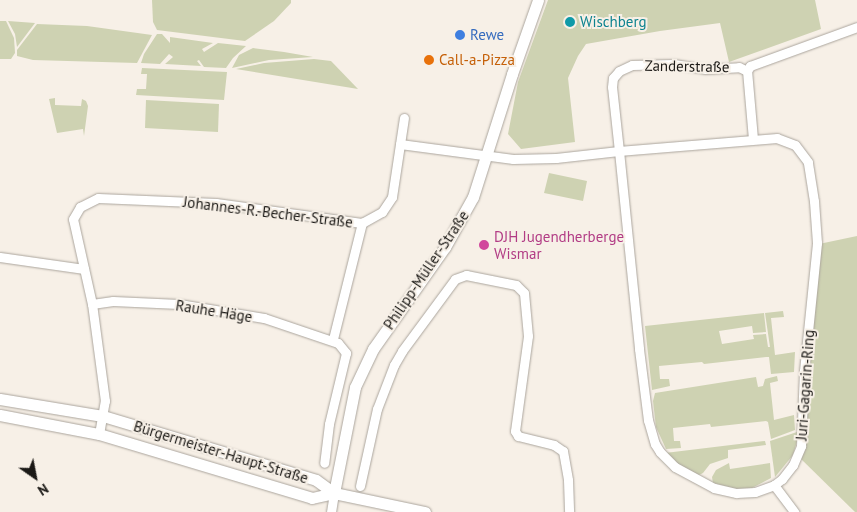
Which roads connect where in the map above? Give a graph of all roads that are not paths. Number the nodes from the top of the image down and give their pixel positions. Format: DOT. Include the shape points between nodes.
graph roads {
  1 [pos="538,0"];
  2 [pos="857,27"];
  3 [pos="747,71"];
  4 [pos="404,118"];
  5 [pos="753,139"];
  6 [pos="400,144"];
  7 [pos="619,151"];
  8 [pos="488,156"];
  9 [pos="362,223"];
  10 [pos="0,257"];
  11 [pos="84,269"];
  12 [pos="92,304"];
  13 [pos="333,340"];
  14 [pos="0,399"];
  15 [pos="0,415"];
  16 [pos="103,416"];
  17 [pos="99,434"];
  18 [pos="324,463"];
  19 [pos="361,483"];
  20 [pos="774,485"];
  21 [pos="334,493"];
  22 [pos="331,512"];
  23 [pos="425,512"];
  24 [pos="569,512"];
  25 [pos="794,512"];
  1 -- 8 [label="street, Philipp-Müller-Straße"];
  2 -- 3 [label="street, Zanderstraße" via="756,62"];
  3 -- 5 [label="street, Zanderstraße"];
  3 -- 7 [label="street, Zanderstraße" via="739,67 705,69 674,64 632,65 619,71 613,78 612,87"];
  4 -- 6 [label="street"];
  5 -- 7 [label="street, Juri-Gagarin-Ring"];
  5 -- 20 [label="street, Juri-Gagarin-Ring" via="784,139 801,150 810,170 816,221 801,446 788,473"];
  6 -- 8 [label="street, Juri-Gagarin-Ring"];
  6 -- 9 [label="street" via="389,202 382,212"];
  7 -- 8 [label="street, Juri-Gagarin-Ring" via="531,160"];
  7 -- 20 [label="street, Juri-Gagarin-Ring" via="638,341 648,420 655,444 675,467 726,492 746,494"];
  8 -- 21 [label="street, Philipp-Müller-Straße" via="473,198 456,231 389,324 354,387"];
  9 -- 11 [label="street, Johannes-R.-Becher-Straße" via="216,203 98,198 80,207 72,219"];
  9 -- 13 [label="street"];
  10 -- 11 [label="street"];
  11 -- 12 [label="street, Johannes-R.-Becher-Straße"];
  12 -- 13 [label="street, Rauhe Häge" via="112,301 179,304 264,318"];
  12 -- 16 [label="street, Johannes-R.-Becher-Straße" via="105,402"];
  13 -- 18 [label="street" via="346,353 329,424"];
  14 -- 16 [label="street, Bürgermeister-Haupt-Straße"];
  15 -- 17 [label="street, Bürgermeister-Haupt-Straße"];
  16 -- 17 [label="street, Johannes-R.-Becher-Straße"];
  16 -- 21 [label="street, Bürgermeister-Haupt-Straße" via="316,480"];
  17 -- 21 [label="street, Bürgermeister-Haupt-Straße" via="312,498"];
  19 -- 24 [label="street" via="381,396 402,350 455,279 461,275 473,276 516,285 524,294 527,350 515,431 518,436 554,445 562,451 568,480"];
  20 -- 25 [label="street"];
  21 -- 22 [label="street, Philipp-Müller-Straße"];
  21 -- 23 [label="street"];
}
